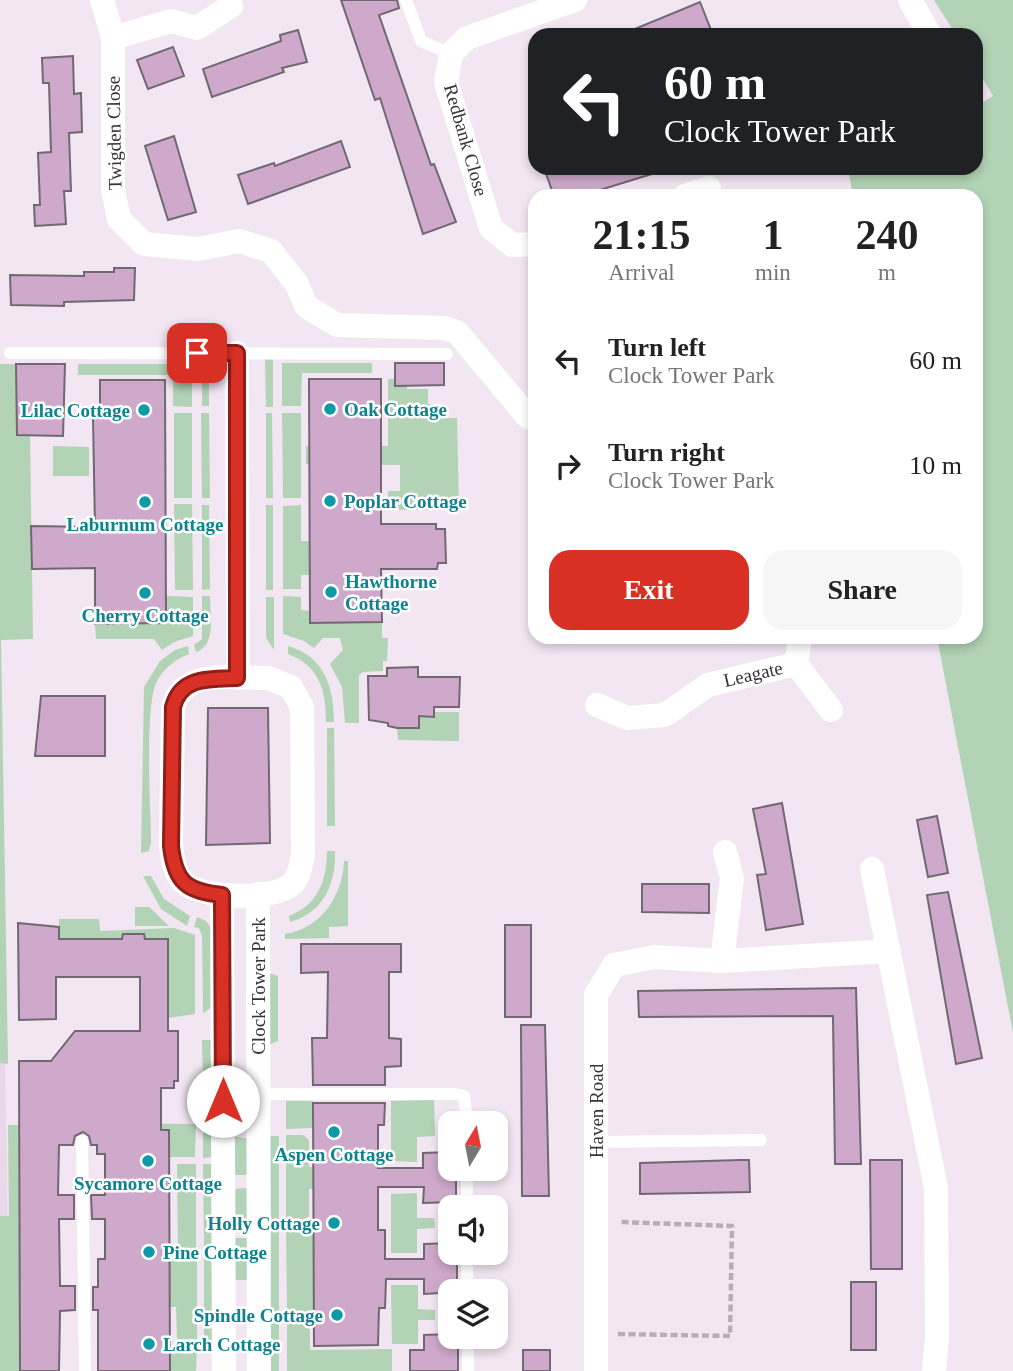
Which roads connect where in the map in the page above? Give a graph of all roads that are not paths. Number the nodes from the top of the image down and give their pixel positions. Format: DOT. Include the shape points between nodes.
graph roads {
  1 [pos="102,0"];
  2 [pos="406,0"];
  3 [pos="575,0"];
  4 [pos="910,0"];
  5 [pos="231,6"];
  6 [pos="926,28"];
  7 [pos="113,38"];
  8 [pos="451,54"];
  9 [pos="709,188"];
  10 [pos="706,189"];
  11 [pos="528,244"];
  12 [pos="452,343"];
  13 [pos="237,353"];
  14 [pos="10,354"];
  15 [pos="528,417"];
  16 [pos="799,644"];
  17 [pos="796,664"];
  18 [pos="237,678"];
  19 [pos="597,705"];
  20 [pos="831,710"];
  21 [pos="725,852"];
  22 [pos="872,869"];
  23 [pos="258,894"];
  24 [pos="222,895"];
  25 [pos="889,951"];
  26 [pos="722,961"];
  27 [pos="223,1074"];
  28 [pos="258,1084"];
  29 [pos="466,1111"];
  30 [pos="761,1140"];
  31 [pos="82,1141"];
  32 [pos="597,1142"];
  33 [pos="223,1182"];
  34 [pos="258,1182"];
  35 [pos="258,1286"];
  36 [pos="223,1288"];
  37 [pos="468,1349"];
  38 [pos="224,1363"];
  39 [pos="259,1363"];
  40 [pos="85,1371"];
  41 [pos="468,1371"];
  42 [pos="596,1371"];
  43 [pos="934,1371"];
  1 -- 7 [label="street, Twigden Close"];
  2 -- 8 [label="lane" via="421,41"];
  3 -- 8 [label="street, Redbank Close" via="467,38"];
  4 -- 6 [label="street"];
  5 -- 7 [label="street" via="197,28 171,21"];
  7 -- 12 [label="street, Twigden Close" via="113,190 119,219 144,244 198,249 239,241 271,251 296,282 307,307 337,324 444,328"];
  8 -- 11 [label="street, Redbank Close" via="446,82 491,228 512,245"];
  9 -- 10 [label="street"];
  12 -- 13 [label="lane"];
  12 -- 15 [label="street"];
  13 -- 14 [label="lane"];
  13 -- 18 [label="street"];
  16 -- 17 [label="street, Leagate"];
  17 -- 19 [label="street, Leagate" via="708,685 665,715 626,718"];
  17 -- 20 [label="street, Leagate"];
  18 -- 23 [label="street, Clock Tower Park" via="281,681 298,696 302,707 300,872 292,885"];
  18 -- 24 [label="street, Clock Tower Park" via="192,682 176,696 173,707 173,865 182,881 197,892"];
  21 -- 26 [label="street" via="732,878"];
  22 -- 25 [label="street"];
  23 -- 24 [label="street, Clock Tower Park"];
  23 -- 28 [label="street, Clock Tower Park"];
  24 -- 27 [label="street, Clock Tower Park"];
  25 -- 26 [label="street, Haven Road"];
  25 -- 43 [label="street" via="936,1188"];
  26 -- 32 [label="street, Haven Road" via="654,957 614,965 596,995"];
  27 -- 28 [label="street"];
  27 -- 33 [label="street, Clock Tower Park"];
  28 -- 29 [label="lane" via="456,1094 464,1097"];
  28 -- 34 [label="street, Clock Tower Park"];
  30 -- 32 [label="lane"];
  31 -- 40 [label="lane"];
  32 -- 42 [label="street, Haven Road"];
  33 -- 34 [label="street"];
  33 -- 36 [label="street, Clock Tower Park"];
  34 -- 35 [label="street, Clock Tower Park"];
  35 -- 36 [label="street" via="241,1282"];
  35 -- 39 [label="street, Clock Tower Park"];
  36 -- 38 [label="street, Clock Tower Park"];
  37 -- 41 [label="lane"];
  38 -- 39 [label="street" via="242,1359"];
}
